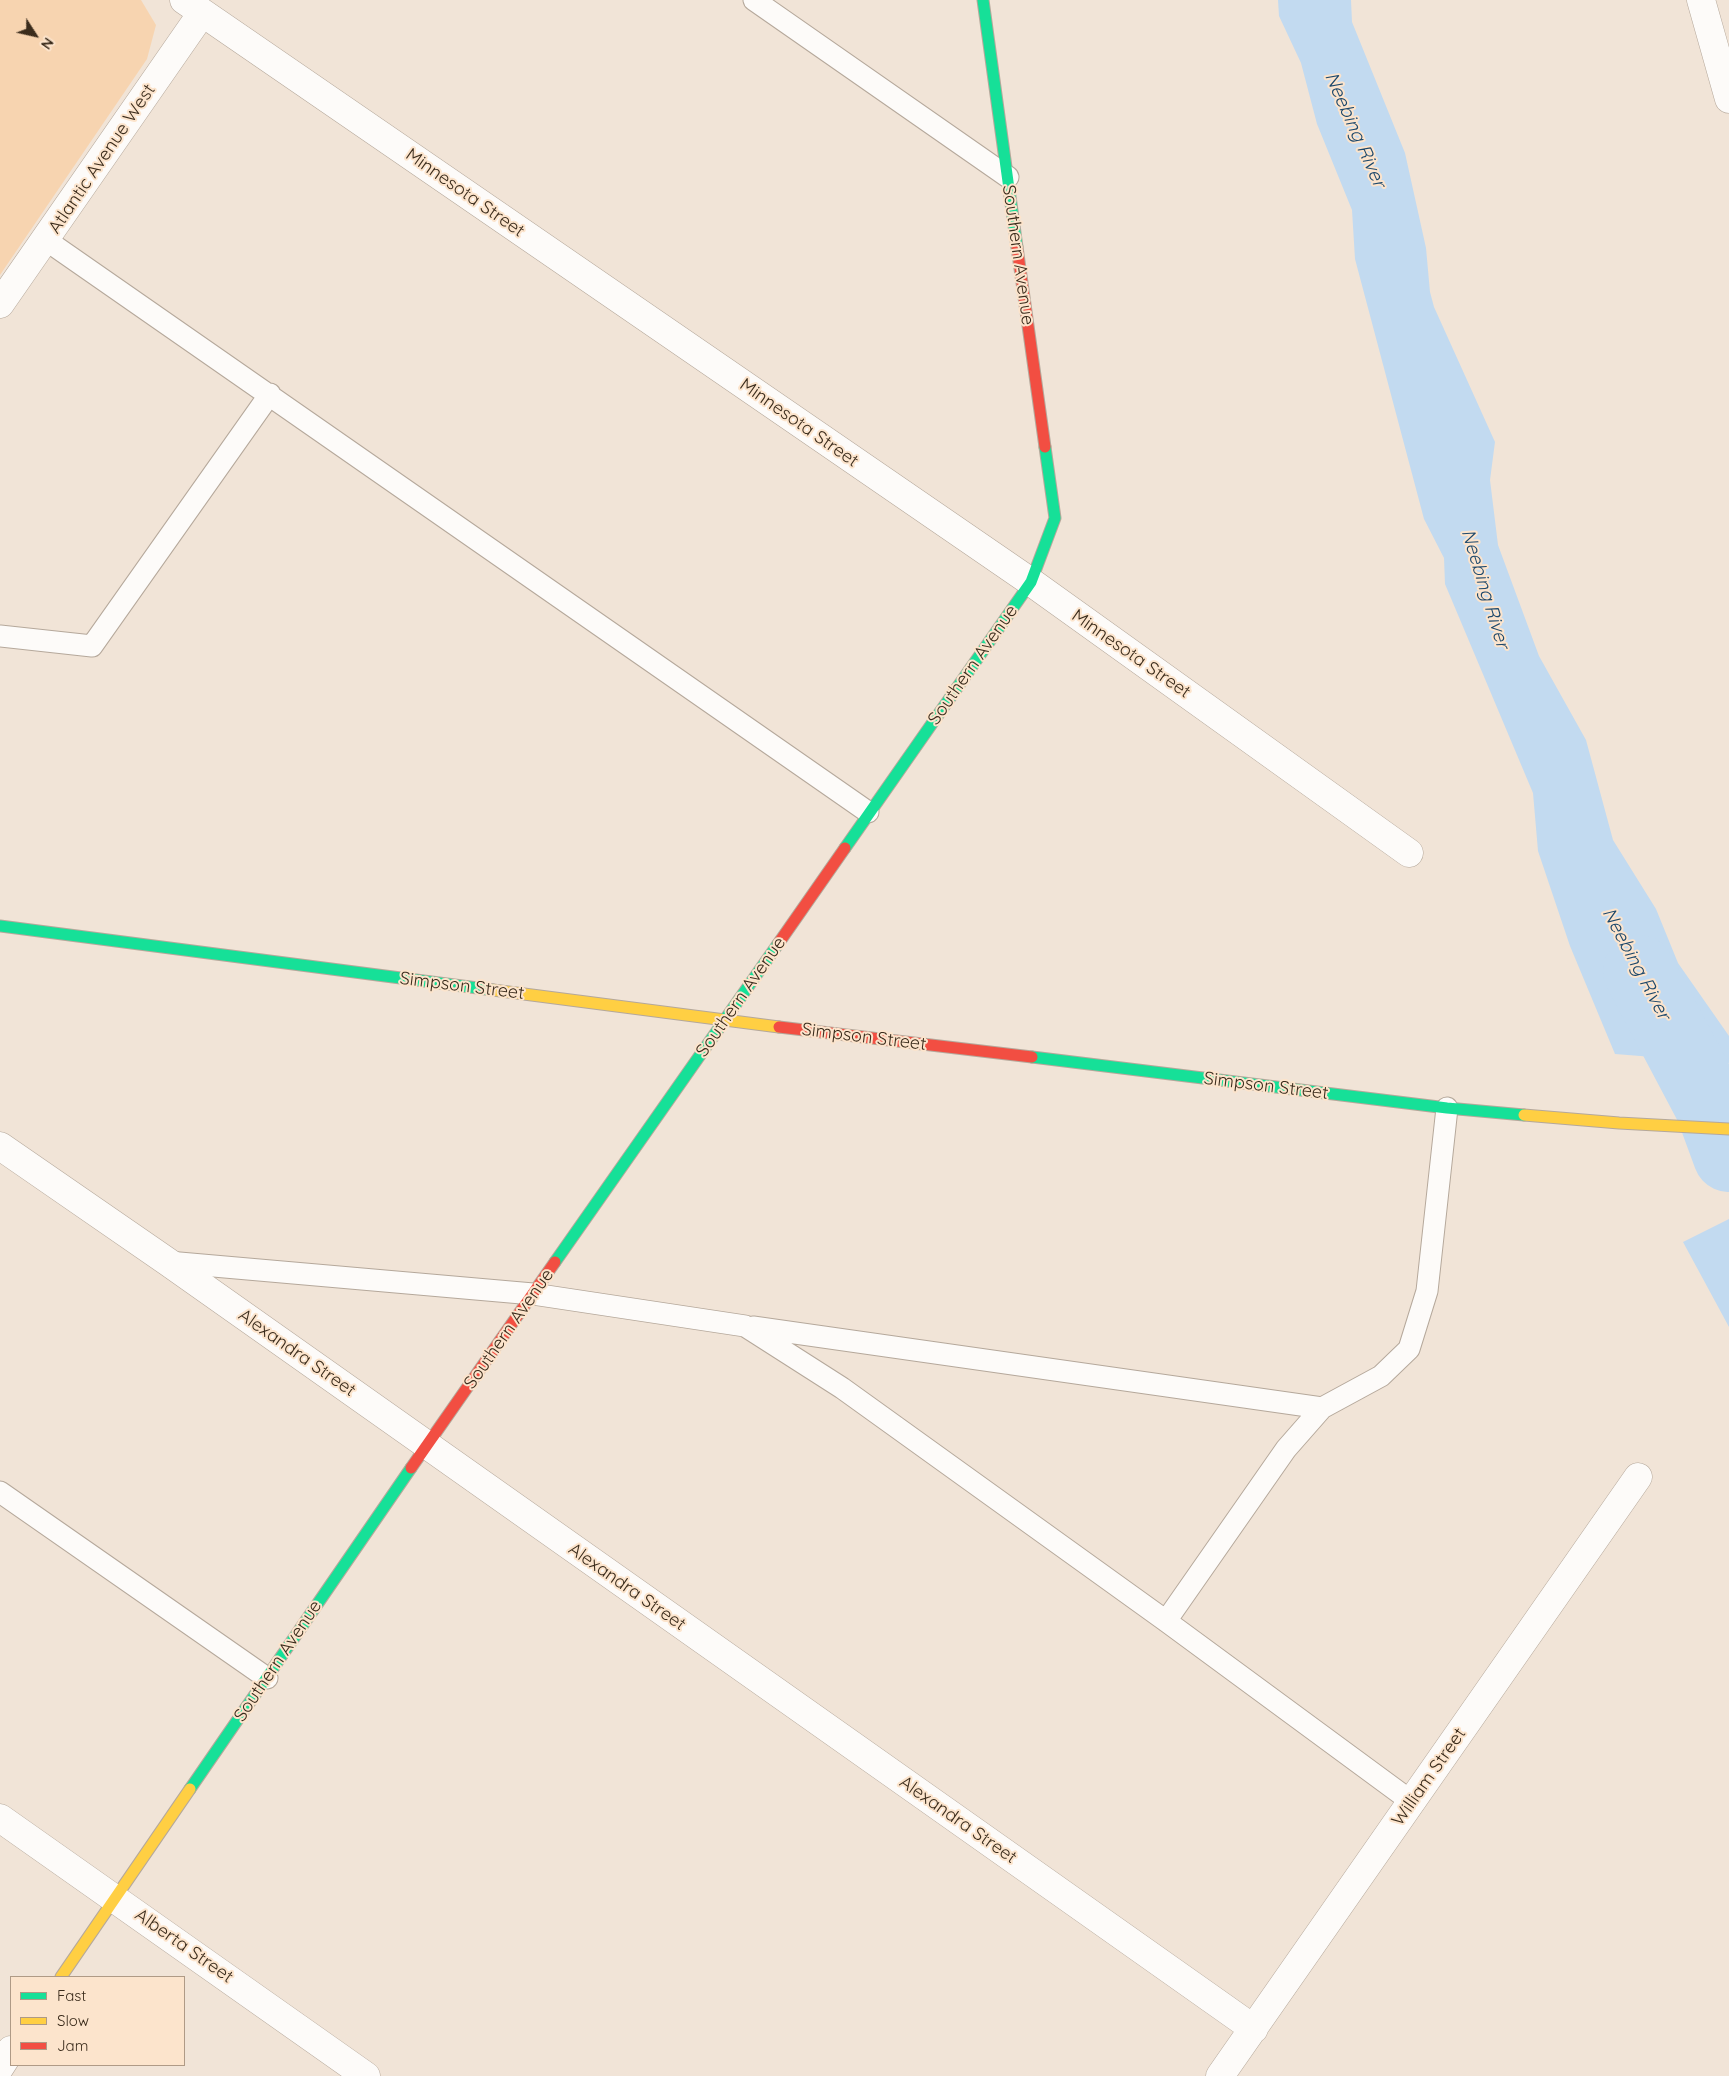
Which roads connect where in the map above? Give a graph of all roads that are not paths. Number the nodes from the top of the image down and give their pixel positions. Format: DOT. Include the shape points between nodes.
graph roads {
  1 [pos="754,0"];
  2 [pos="984,0"];
  3 [pos="1701,0"];
  4 [pos="193,6"];
  5 [pos="1729,99"];
  6 [pos="1008,177"];
  7 [pos="46,240"];
  8 [pos="0,304"];
  9 [pos="270,394"];
  10 [pos="1030,582"];
  11 [pos="0,636"];
  12 [pos="868,812"];
  13 [pos="1409,852"];
  14 [pos="0,926"];
  15 [pos="725,1020"];
  16 [pos="1447,1108"];
  17 [pos="1729,1129"];
  18 [pos="0,1146"];
  19 [pos="168,1262"];
  20 [pos="533,1294"];
  21 [pos="745,1326"];
  22 [pos="1322,1408"];
  23 [pos="427,1445"];
  24 [pos="1638,1477"];
  25 [pos="0,1492"];
  26 [pos="1166,1621"];
  27 [pos="267,1678"];
  28 [pos="1412,1802"];
  29 [pos="0,1818"];
  30 [pos="115,1898"];
  31 [pos="62,1976"];
  32 [pos="1254,2029"];
  33 [pos="10,2052"];
  34 [pos="0,2067"];
  35 [pos="366,2076"];
  36 [pos="1220,2076"];
  1 -- 6 [label="lane"];
  2 -- 6 [label="street, Southern Avenue"];
  3 -- 5 [label="street"];
  4 -- 7 [label="street, Atlantic Avenue West"];
  4 -- 10 [label="street, Minnesota Street"];
  6 -- 10 [label="street, Southern Avenue" via="1054,518"];
  7 -- 8 [label="street, Atlantic Avenue West"];
  7 -- 9 [label="lane"];
  9 -- 11 [label="lane" via="92,646"];
  9 -- 12 [label="lane"];
  10 -- 12 [label="street, Southern Avenue"];
  10 -- 13 [label="street, Minnesota Street"];
  12 -- 15 [label="street, Southern Avenue"];
  14 -- 15 [label="street, Simpson Street"];
  15 -- 16 [label="street, Simpson Street"];
  15 -- 20 [label="street, Southern Avenue"];
  16 -- 17 [label="street, Simpson Street"];
  16 -- 22 [label="lane" via="1427,1291 1409,1349 1381,1376"];
  18 -- 19 [label="street, Alexandra Street"];
  19 -- 20 [label="lane"];
  19 -- 23 [label="street, Alexandra Street"];
  20 -- 21 [label="lane"];
  20 -- 23 [label="street, Southern Avenue"];
  21 -- 22 [label="lane"];
  21 -- 26 [label="lane" via="842,1388"];
  22 -- 26 [label="lane" via="1286,1449"];
  23 -- 27 [label="street, Southern Avenue"];
  23 -- 32 [label="street, Alexandra Street"];
  24 -- 28 [label="street, William Street"];
  25 -- 27 [label="lane"];
  26 -- 28 [label="lane"];
  27 -- 30 [label="street, Southern Avenue"];
  28 -- 32 [label="street, William Street"];
  29 -- 30 [label="street, Alberta Street"];
  30 -- 31 [label="street, Southern Avenue"];
  30 -- 35 [label="street, Alberta Street"];
  32 -- 36 [label="street, William Street"];
  33 -- 34 [label="street"];
}
